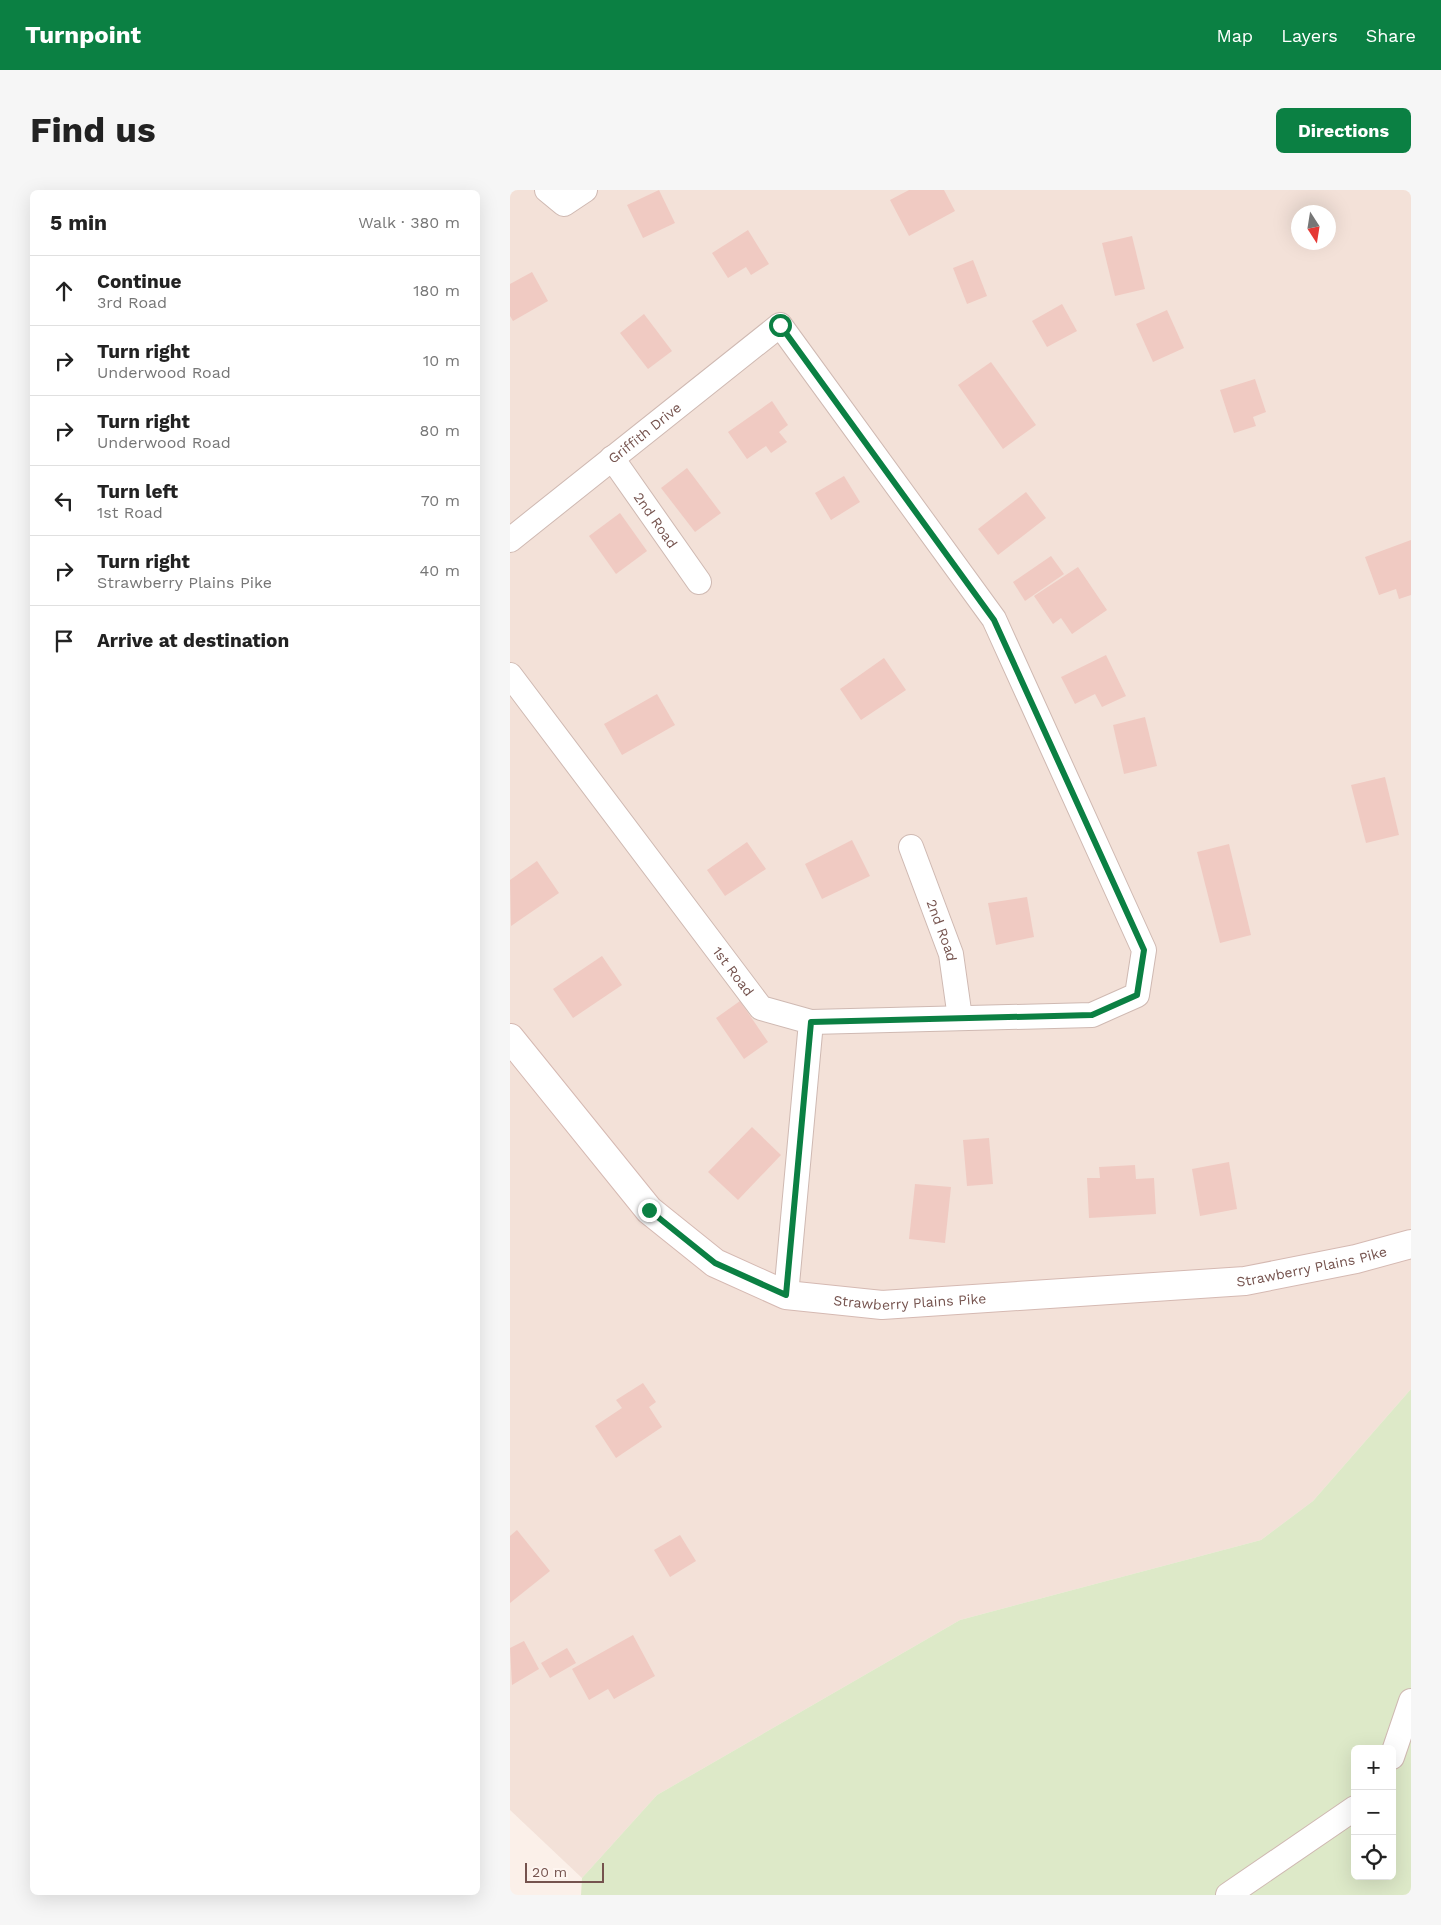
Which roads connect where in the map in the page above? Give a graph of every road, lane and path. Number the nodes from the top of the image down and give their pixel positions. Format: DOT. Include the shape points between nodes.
graph roads {
  1 [pos="546,190"];
  2 [pos="584,190"];
  3 [pos="612,458"];
  4 [pos="510,540"];
  5 [pos="699,582"];
  6 [pos="510,674"];
  7 [pos="911,847"];
  8 [pos="1144,950"];
  9 [pos="960,1018"];
  10 [pos="811,1022"];
  11 [pos="514,1053"];
  12 [pos="1411,1244"];
  13 [pos="786,1295"];
  14 [pos="1411,1701"];
  15 [pos="1396,1746"];
  16 [pos="1351,1811"];
  17 [pos="1228,1895"];
  1 -- 2 [label="street" via="564,204"];
  3 -- 4 [label="street, Griffith Drive"];
  3 -- 5 [label="street, 2nd Road"];
  3 -- 8 [label="street, Griffith Drive" via="780,325 994,620"];
  6 -- 10 [label="street, 1st Road" via="761,1008"];
  7 -- 9 [label="street, 2nd Road" via="951,954"];
  8 -- 9 [label="street, 1st Road" via="1137,995 1092,1015"];
  9 -- 10 [label="street, 1st Road"];
  10 -- 13 [label="street"];
  11 -- 13 [label="street, Strawberry Plains Pike" via="649,1210 715,1263"];
  12 -- 13 [label="street, Strawberry Plains Pike" via="1356,1259 1245,1281 882,1305"];
  14 -- 15 [label="street"];
  16 -- 17 [label="street"];
}
